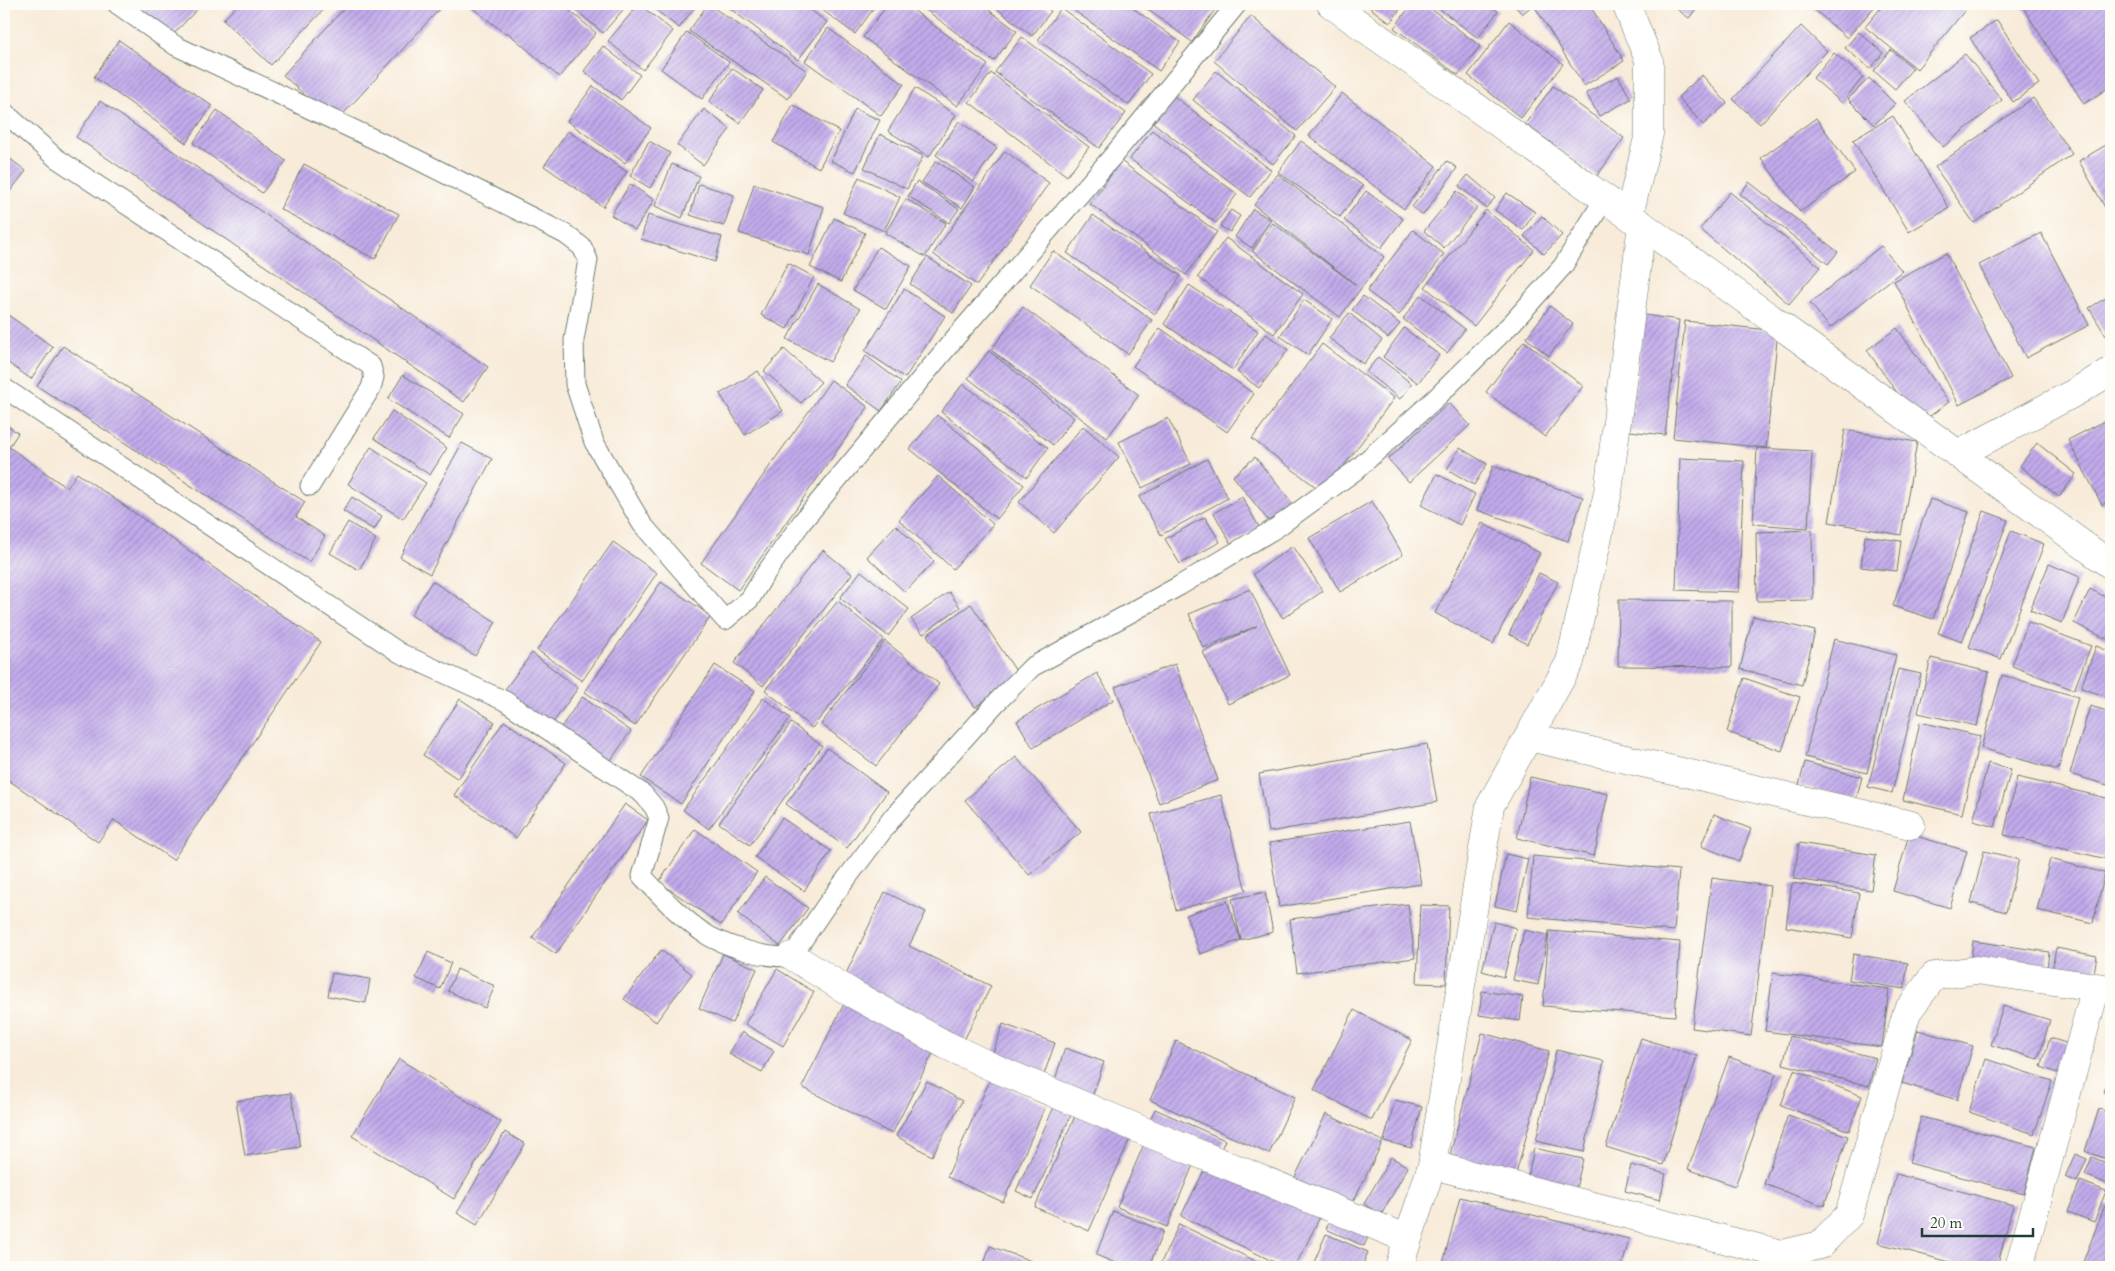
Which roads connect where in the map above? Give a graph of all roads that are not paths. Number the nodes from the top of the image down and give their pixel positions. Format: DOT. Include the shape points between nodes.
graph roads {
  1 [pos="117,4"];
  2 [pos="1237,4"];
  3 [pos="1331,4"];
  4 [pos="1626,4"];
  5 [pos="4,112"];
  6 [pos="1605,198"];
  7 [pos="1635,220"];
  8 [pos="2111,371"];
  9 [pos="4,388"];
  10 [pos="1959,454"];
  11 [pos="310,486"];
  12 [pos="2111,565"];
  13 [pos="1530,737"];
  14 [pos="1911,825"];
  15 [pos="792,956"];
  16 [pos="2103,988"];
  17 [pos="1432,1166"];
  18 [pos="1408,1239"];
  19 [pos="1399,1267"];
  20 [pos="2019,1267"];
  1 -- 2 [label="lane" via="176,46 412,157 565,234 582,248 588,260 574,340 575,384 594,442 642,524 725,620 750,599 802,522 949,345 1112,157"];
  3 -- 6 [label="street"];
  4 -- 7 [label="street" via="1649,60 1649,134"];
  5 -- 11 [label="lane" via="56,158 371,366 374,377 371,388"];
  6 -- 7 [label="street"];
  6 -- 15 [label="lane" via="1563,266 1512,323 1356,470 1268,533 1180,586 1032,667 893,817"];
  7 -- 10 [label="street"];
  7 -- 13 [label="street" via="1606,502 1570,662"];
  8 -- 10 [label="street"];
  9 -- 15 [label="lane" via="400,653 505,702 643,794 659,818 642,876 661,897 702,932 744,950"];
  10 -- 12 [label="street"];
  13 -- 14 [label="street"];
  13 -- 17 [label="street" via="1490,806"];
  15 -- 18 [label="street" via="853,994 990,1066"];
  16 -- 17 [label="street" via="1976,970 1934,976 1908,1012 1849,1215 1820,1245 1782,1254"];
  16 -- 20 [label="street"];
  17 -- 18 [label="street"];
  18 -- 19 [label="street"];
}
